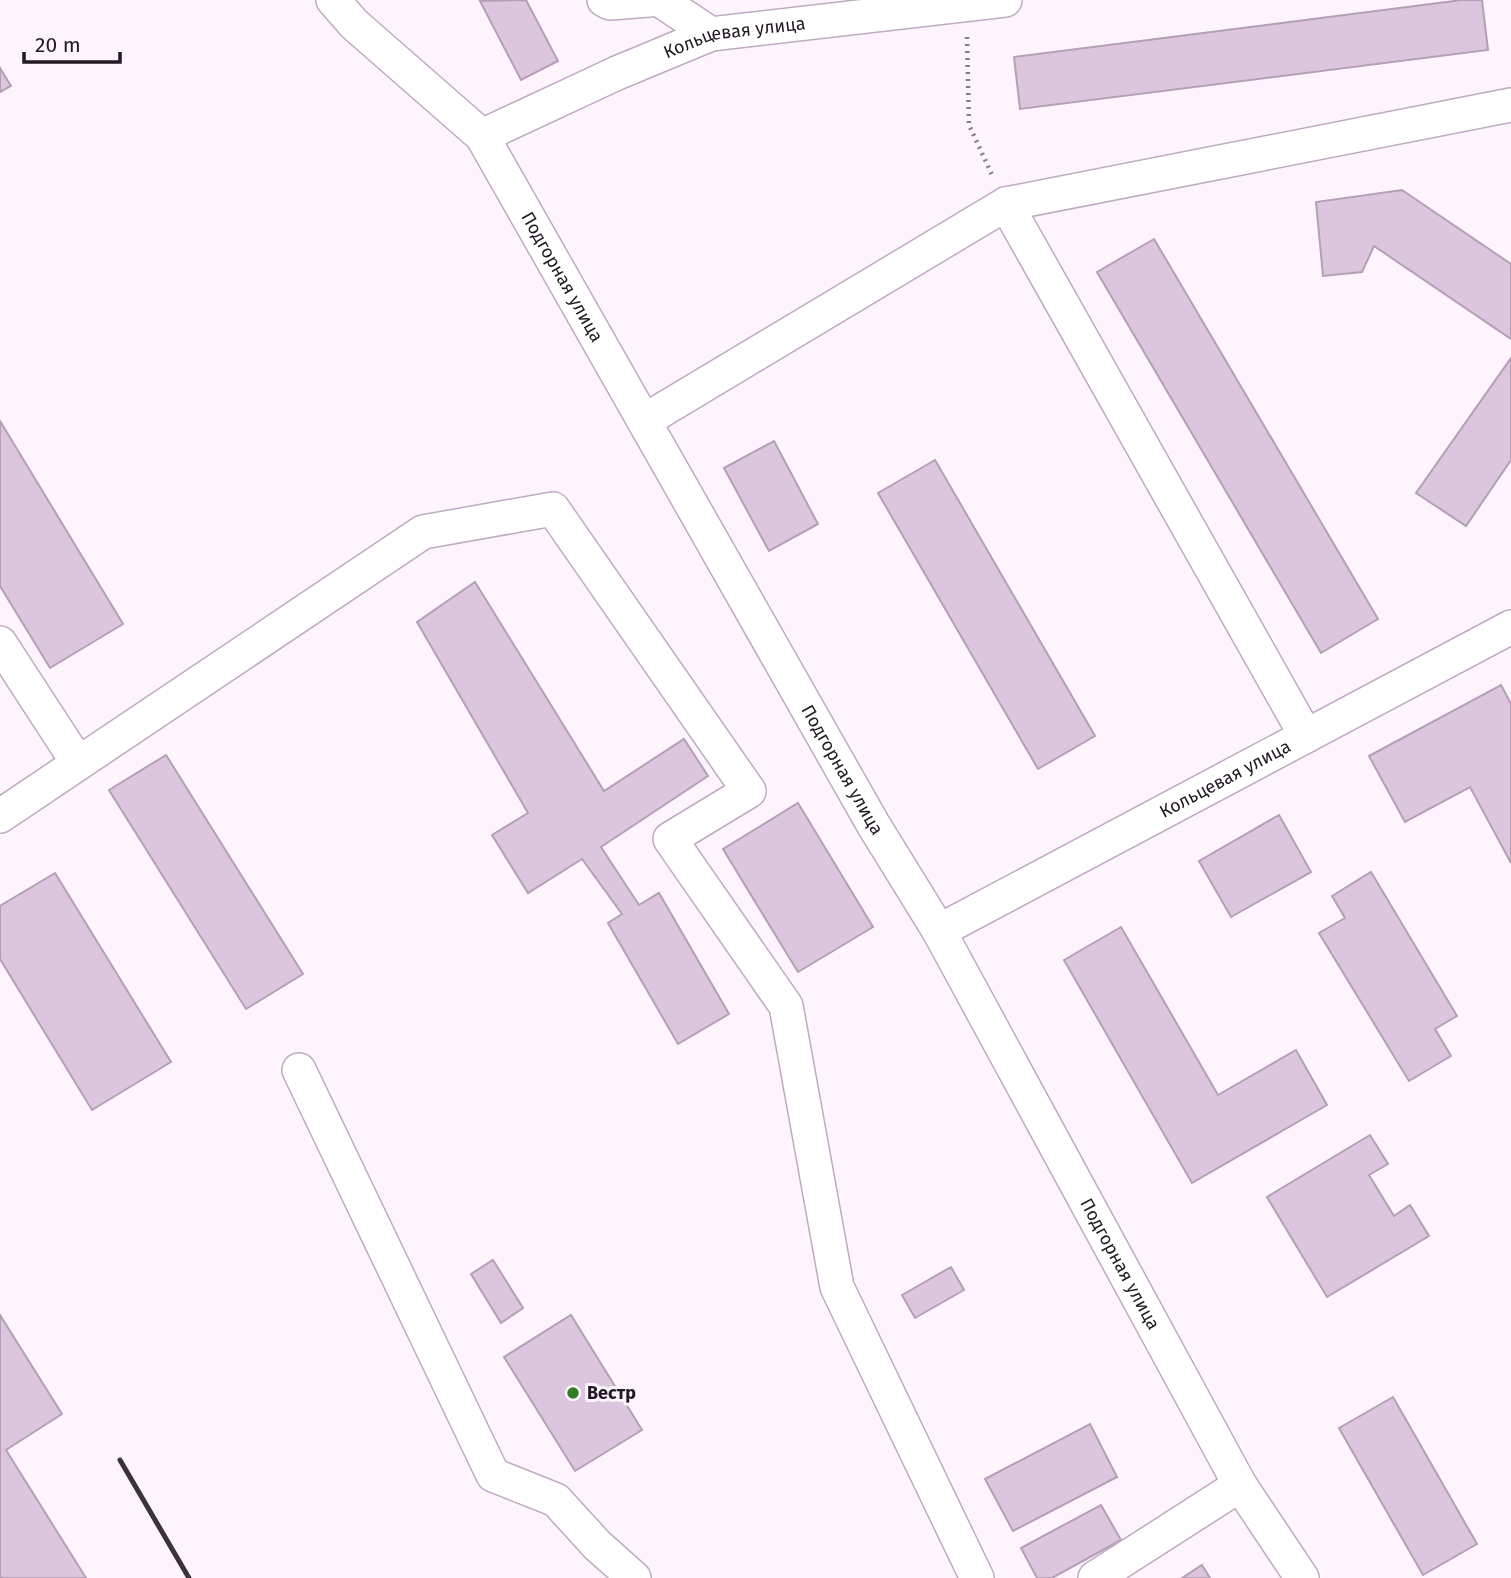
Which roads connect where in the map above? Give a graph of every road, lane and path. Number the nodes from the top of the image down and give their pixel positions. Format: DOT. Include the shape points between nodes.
graph roads {
  1 [pos="333,0"];
  2 [pos="604,0"];
  3 [pos="649,0"];
  4 [pos="660,0"];
  5 [pos="1005,0"];
  6 [pos="967,5"];
  7 [pos="711,34"];
  8 [pos="1511,106"];
  9 [pos="482,136"];
  10 [pos="1006,204"];
  11 [pos="644,421"];
  12 [pos="1511,627"];
  13 [pos="0,643"];
  14 [pos="1306,736"];
  15 [pos="78,763"];
  16 [pos="0,816"];
  17 [pos="939,931"];
  18 [pos="299,1070"];
  19 [pos="1240,1485"];
  20 [pos="634,1578"];
  21 [pos="977,1578"];
  22 [pos="1095,1578"];
  23 [pos="1302,1578"];
  1 -- 9 [label="street, Подгорная улица" via="354,24"];
  2 -- 3 [label="street"];
  4 -- 7 [label="street"];
  5 -- 6 [label="street, Кольцевая улица"];
  6 -- 7 [label="street, Кольцевая улица"];
  6 -- 10 [label="path" via="969,125"];
  7 -- 9 [label="street, Кольцевая улица"];
  8 -- 10 [label="street"];
  9 -- 11 [label="street, Подгорная улица"];
  10 -- 11 [label="street"];
  10 -- 14 [label="street"];
  11 -- 17 [label="street, Подгорная улица" via="873,824"];
  12 -- 14 [label="street, Кольцевая улица"];
  13 -- 15 [label="street"];
  14 -- 17 [label="street, Кольцевая улица"];
  15 -- 16 [label="street"];
  15 -- 21 [label="street" via="423,532 552,509 748,791 670,839 786,1006 837,1287"];
  17 -- 19 [label="street, Подгорная улица"];
  18 -- 20 [label="street" via="494,1475 556,1500"];
  19 -- 22 [label="street"];
  19 -- 23 [label="street, Подгорная улица"];
}
